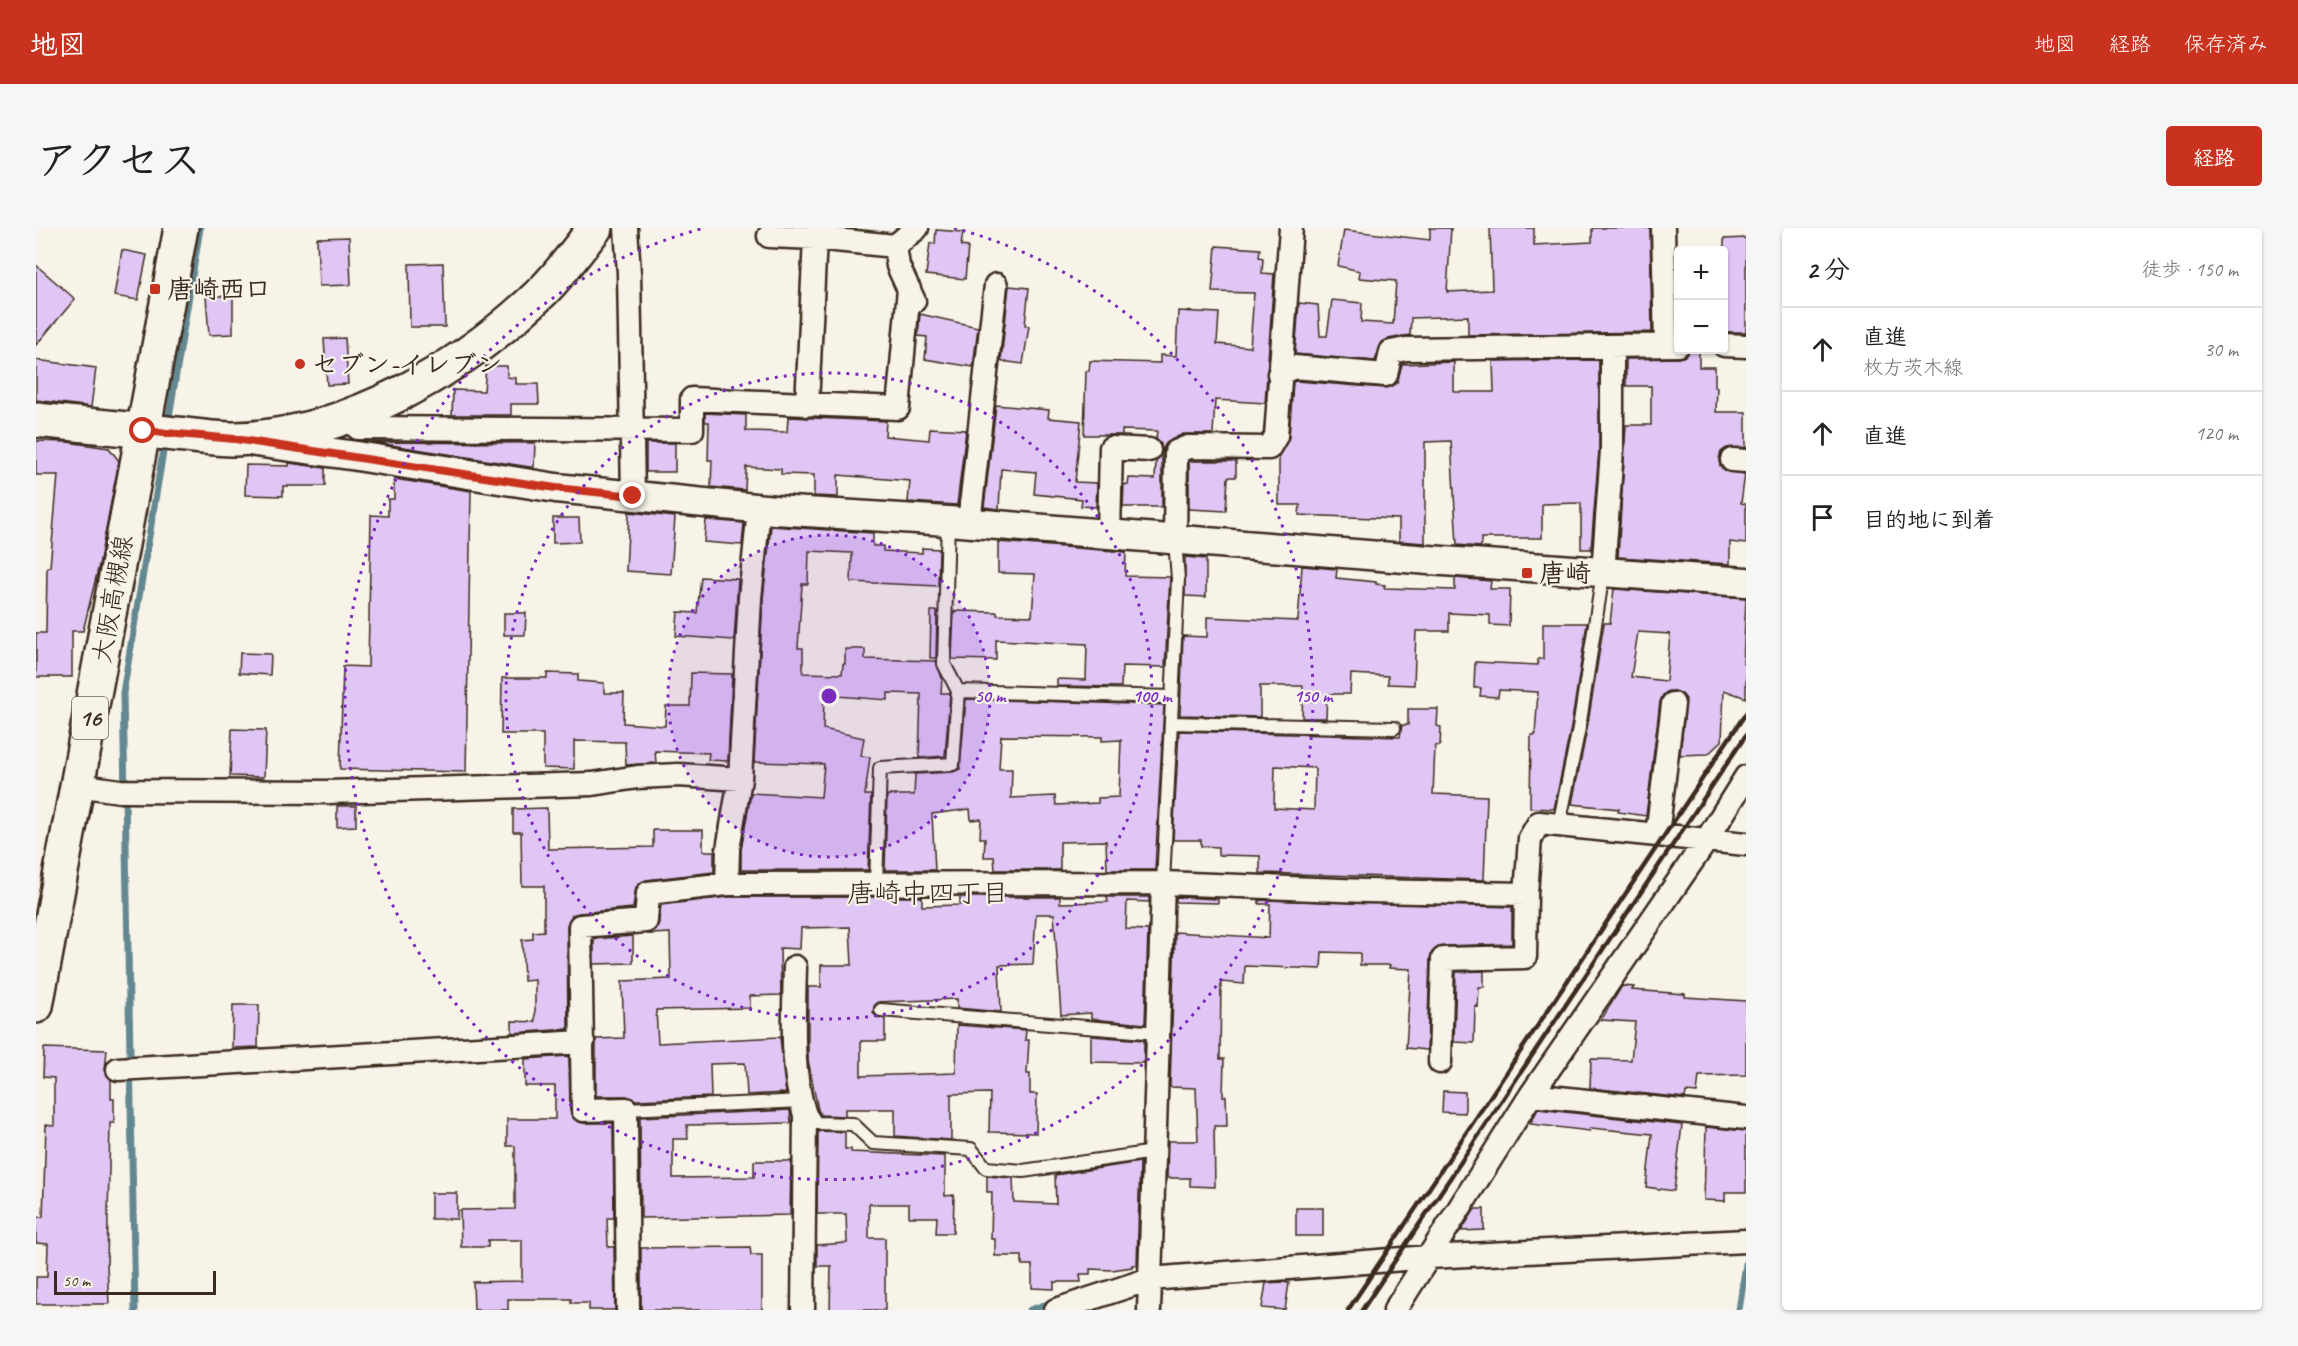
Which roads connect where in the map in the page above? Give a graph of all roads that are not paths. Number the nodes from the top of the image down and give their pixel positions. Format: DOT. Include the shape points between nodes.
graph roads {
  1 [pos="181,228"];
  2 [pos="595,228"];
  3 [pos="626,228"];
  4 [pos="917,228"];
  5 [pos="1292,228"];
  6 [pos="1663,228"];
  7 [pos="769,236"];
  8 [pos="815,238"];
  9 [pos="895,246"];
  10 [pos="996,285"];
  11 [pos="909,289"];
  12 [pos="920,313"];
  13 [pos="1672,345"];
  14 [pos="1728,345"];
  15 [pos="1612,346"];
  16 [pos="1746,346"];
  17 [pos="1279,374"];
  18 [pos="807,405"];
  19 [pos="36,420"];
  20 [pos="632,429"];
  21 [pos="143,431"];
  22 [pos="358,432"];
  23 [pos="235,439"];
  24 [pos="1149,450"];
  25 [pos="633,496"];
  26 [pos="759,509"];
  27 [pos="958,522"];
  28 [pos="1109,535"];
  29 [pos="1175,540"];
  30 [pos="1603,573"];
  31 [pos="1746,582"];
  32 [pos="958,691"];
  33 [pos="1172,697"];
  34 [pos="1673,704"];
  35 [pos="1171,723"];
  36 [pos="1394,728"];
  37 [pos="1746,777"];
  38 [pos="740,779"];
  39 [pos="77,785"];
  40 [pos="1559,825"];
  41 [pos="1657,835"];
  42 [pos="1706,841"];
  43 [pos="1746,844"];
  44 [pos="1163,883"];
  45 [pos="727,884"];
  46 [pos="876,884"];
  47 [pos="1526,894"];
  48 [pos="795,967"];
  49 [pos="36,1006"];
  50 [pos="881,1010"];
  51 [pos="1158,1033"];
  52 [pos="583,1042"];
  53 [pos="1440,1062"];
  54 [pos="118,1069"];
  55 [pos="1531,1095"];
  56 [pos="800,1101"];
  57 [pos="626,1109"];
  58 [pos="1746,1118"];
  59 [pos="1154,1152"];
  60 [pos="1746,1241"];
  61 [pos="1429,1257"];
  62 [pos="1150,1279"];
  63 [pos="628,1310"];
  64 [pos="802,1310"];
  65 [pos="1056,1310"];
  66 [pos="1149,1310"];
  67 [pos="1395,1310"];
  1 -- 21 [label="main road, 大阪高槻線 / 16"];
  2 -- 22 [label="main road" via="545,289 496,333 378,405"];
  3 -- 20 [label="street"];
  4 -- 9 [label="street"];
  5 -- 17 [label="street"];
  6 -- 13 [label="street"];
  7 -- 8 [label="street"];
  8 -- 9 [label="street"];
  8 -- 18 [label="street"];
  9 -- 11 [label="street" via="898,266"];
  10 -- 27 [label="street"];
  11 -- 12 [label="street"];
  11 -- 18 [label="street" via="898,408"];
  13 -- 15 [label="street"];
  14 -- 16 [label="street"];
  15 -- 17 [label="street" via="1406,349 1391,352 1386,375 1294,367"];
  15 -- 30 [label="street" via="1612,450"];
  17 -- 29 [label="street" via="1276,436 1269,448 1188,447 1176,452"];
  18 -- 20 [label="street" via="692,399 692,430"];
  19 -- 21 [label="main road"];
  20 -- 22 [label="street"];
  20 -- 25 [label="street"];
  21 -- 23 [label="main road"];
  21 -- 39 [label="main road, 大阪高槻線 / 16"];
  22 -- 23 [label="main road" via="301,431"];
  22 -- 23 [label="street" via="299,450"];
  22 -- 25 [label="street" via="556,488"];
  24 -- 28 [label="street" via="1111,448"];
  25 -- 26 [label="street"];
  26 -- 27 [label="street"];
  26 -- 38 [label="street"];
  27 -- 28 [label="street"];
  27 -- 32 [label="lane" via="944,664"];
  28 -- 29 [label="street"];
  29 -- 30 [label="street"];
  29 -- 33 [label="lane" via="1178,579"];
  30 -- 31 [label="street"];
  30 -- 40 [label="lane" via="1579,728"];
  32 -- 33 [label="lane"];
  32 -- 46 [label="lane" via="953,764 880,768"];
  33 -- 35 [label="lane"];
  34 -- 41 [label="street"];
  35 -- 36 [label="lane"];
  35 -- 44 [label="lane"];
  37 -- 42 [label="street"];
  38 -- 39 [label="street" via="678,775 582,785 328,792 120,791"];
  38 -- 45 [label="street" via="728,849"];
  39 -- 49 [label="main road, 大阪高槻線 / 16"];
  40 -- 41 [label="street"];
  40 -- 47 [label="street" via="1539,823 1530,838"];
  41 -- 42 [label="street"];
  42 -- 43 [label="street"];
  42 -- 55 [label="street"];
  44 -- 46 [label="street"];
  44 -- 47 [label="street"];
  44 -- 51 [label="street"];
  45 -- 46 [label="street"];
  45 -- 52 [label="street" via="648,892 646,921 580,926"];
  47 -- 53 [label="street" via="1525,957 1443,959"];
  48 -- 56 [label="street" via="793,1030"];
  50 -- 51 [label="lane"];
  51 -- 59 [label="street"];
  52 -- 54 [label="street"];
  52 -- 57 [label="street" via="583,1110"];
  55 -- 58 [label="street"];
  55 -- 61 [label="street"];
  56 -- 57 [label="lane"];
  56 -- 59 [label="lane" via="816,1123 853,1124 873,1143 971,1149 986,1168 1023,1171"];
  56 -- 64 [label="street" via="805,1115"];
  57 -- 63 [label="street"];
  59 -- 62 [label="street"];
  60 -- 61 [label="street"];
  61 -- 62 [label="street"];
  61 -- 67 [label="street"];
  62 -- 65 [label="street"];
  62 -- 66 [label="street"];
}
